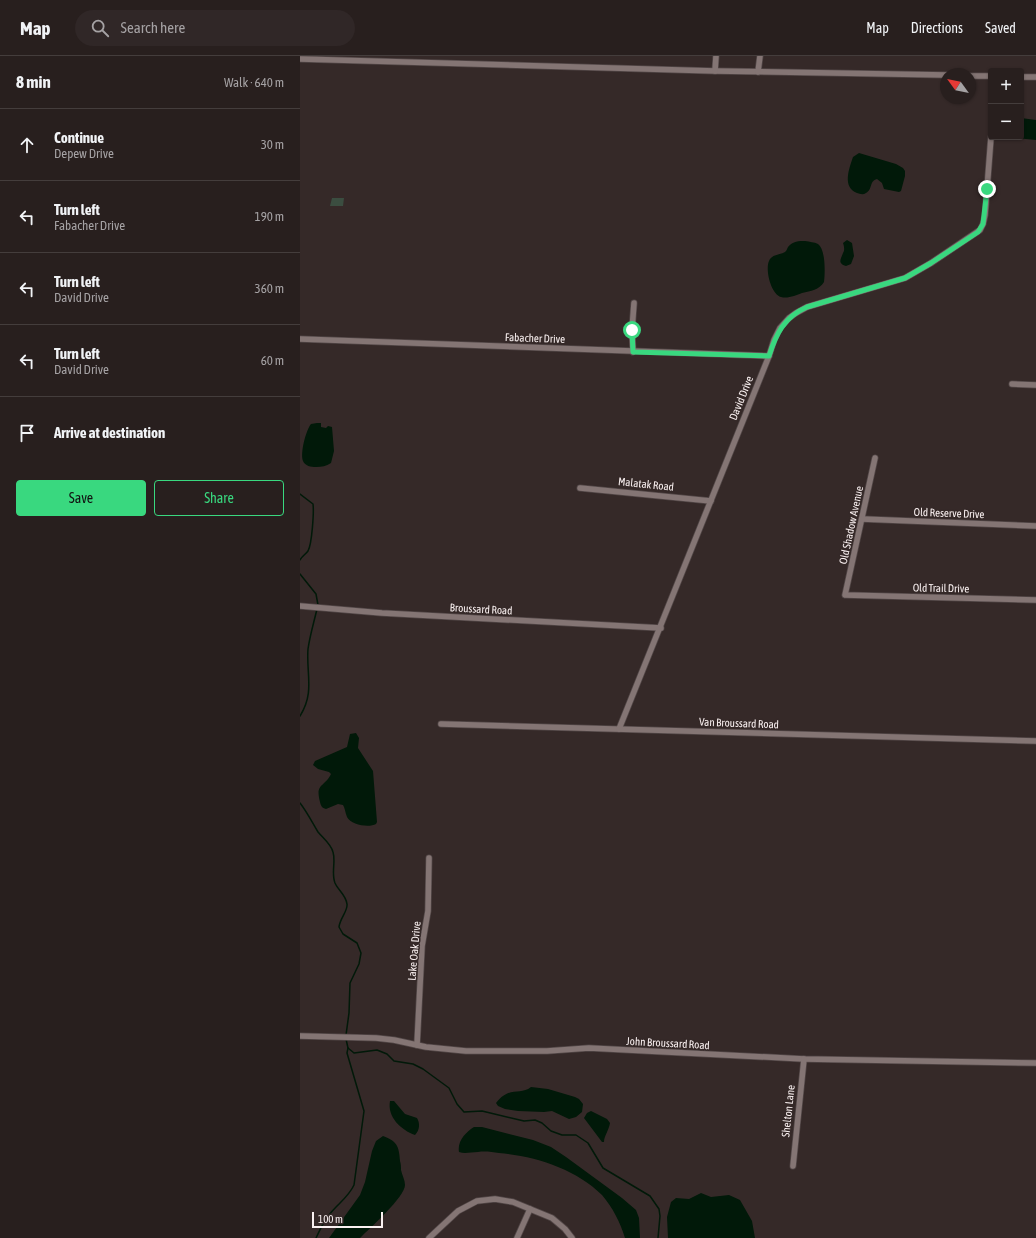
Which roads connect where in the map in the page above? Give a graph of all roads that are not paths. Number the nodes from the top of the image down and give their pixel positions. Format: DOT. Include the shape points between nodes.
graph roads {
  1 [pos="716,56"];
  2 [pos="760,56"];
  3 [pos="333,58"];
  4 [pos="300,59"];
  5 [pos="714,71"];
  6 [pos="758,72"];
  7 [pos="940,75"];
  8 [pos="976,76"];
  9 [pos="988,76"];
  10 [pos="1024,77"];
  11 [pos="1036,77"];
  12 [pos="991,140"];
  13 [pos="634,303"];
  14 [pos="300,339"];
  15 [pos="633,352"];
  16 [pos="769,356"];
  17 [pos="1012,384"];
  18 [pos="1036,385"];
  19 [pos="875,458"];
  20 [pos="580,488"];
  21 [pos="711,501"];
  22 [pos="862,519"];
  23 [pos="1036,526"];
  24 [pos="845,596"];
  25 [pos="1036,600"];
  26 [pos="300,606"];
  27 [pos="661,628"];
  28 [pos="441,724"];
  29 [pos="619,729"];
  30 [pos="1036,741"];
  31 [pos="429,858"];
  32 [pos="300,1036"];
  33 [pos="417,1045"];
  34 [pos="804,1059"];
  35 [pos="1036,1063"];
  36 [pos="793,1166"];
  37 [pos="530,1209"];
  38 [pos="429,1238"];
  39 [pos="517,1238"];
  40 [pos="572,1238"];
  1 -- 5 [label="street"];
  2 -- 6 [label="street"];
  3 -- 4 [label="street"];
  3 -- 5 [label="street"];
  5 -- 6 [label="street"];
  6 -- 7 [label="street"];
  8 -- 9 [label="street"];
  10 -- 11 [label="street"];
  12 -- 16 [label="street, David Drive" via="985,215 980,230 905,278 807,307 796,313 780,328"];
  13 -- 15 [label="street"];
  14 -- 15 [label="street, Fabacher Drive"];
  15 -- 16 [label="street, Fabacher Drive"];
  16 -- 21 [label="street, David Drive"];
  17 -- 18 [label="street"];
  19 -- 22 [label="street, Old Shadow Avenue"];
  20 -- 21 [label="street, Malatak Road"];
  21 -- 27 [label="street, David Drive"];
  22 -- 23 [label="street, Old Reserve Drive"];
  22 -- 24 [label="street, Old Shadow Avenue"];
  24 -- 25 [label="street, Old Trail Drive"];
  26 -- 27 [label="street, Broussard Road" via="388,614"];
  27 -- 29 [label="street, David Drive"];
  28 -- 29 [label="street, Van Broussard Road"];
  29 -- 30 [label="street, Van Broussard Road"];
  31 -- 33 [label="street, Lake Oak Drive" via="428,911 422,946"];
  32 -- 33 [label="street, John Broussard Road" via="394,1040"];
  33 -- 34 [label="street, John Broussard Road" via="466,1051 589,1048"];
  34 -- 35 [label="street, John Broussard Road"];
  34 -- 36 [label="street, Shelton Lane"];
  37 -- 38 [label="street" via="513,1202 495,1199 477,1201 458,1211"];
  37 -- 39 [label="street"];
  37 -- 40 [label="street" via="552,1218"];
}
